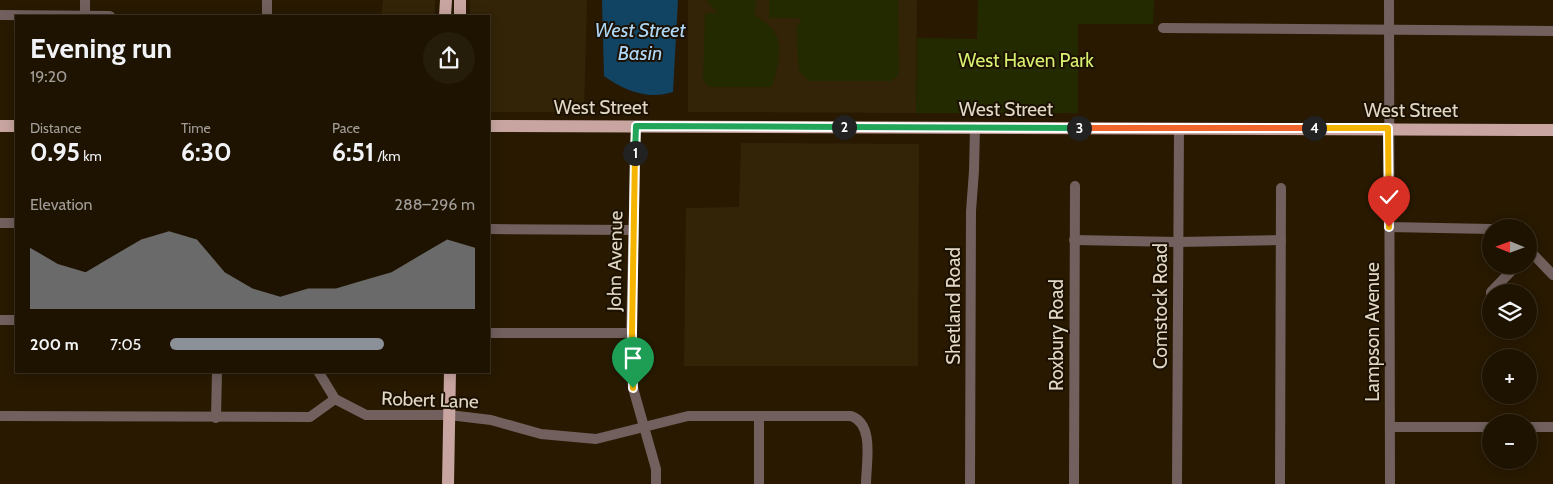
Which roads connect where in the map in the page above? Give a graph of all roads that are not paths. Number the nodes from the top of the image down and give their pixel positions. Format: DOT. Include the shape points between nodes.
graph roads {
  1 [pos="85,0"];
  2 [pos="267,0"];
  3 [pos="446,0"];
  4 [pos="460,0"];
  5 [pos="1389,0"];
  6 [pos="0,15"];
  7 [pos="15,15"];
  8 [pos="85,15"];
  9 [pos="267,15"];
  10 [pos="445,15"];
  11 [pos="460,15"];
  12 [pos="1163,28"];
  13 [pos="1388,30"];
  14 [pos="1553,31"];
  15 [pos="0,126"];
  16 [pos="15,126"];
  17 [pos="490,126"];
  18 [pos="636,126"];
  19 [pos="975,128"];
  20 [pos="1179,128"];
  21 [pos="1388,128"];
  22 [pos="1553,130"];
  23 [pos="1074,186"];
  24 [pos="1281,188"];
  25 [pos="0,223"];
  26 [pos="15,223"];
  27 [pos="1389,227"];
  28 [pos="490,228"];
  29 [pos="1482,229"];
  30 [pos="633,230"];
  31 [pos="1074,240"];
  32 [pos="1281,240"];
  33 [pos="1178,242"];
  34 [pos="1538,261"];
  35 [pos="1509,274"];
  36 [pos="1553,275"];
  37 [pos="1499,284"];
  38 [pos="0,320"];
  39 [pos="15,320"];
  40 [pos="490,333"];
  41 [pos="632,333"];
  42 [pos="216,373"];
  43 [pos="319,373"];
  44 [pos="450,373"];
  45 [pos="335,399"];
  46 [pos="449,415"];
  47 [pos="0,416"];
  48 [pos="759,416"];
  49 [pos="216,418"];
  50 [pos="645,425"];
  51 [pos="1390,427"];
  52 [pos="1482,427"];
  53 [pos="1537,427"];
  54 [pos="1553,427"];
  55 [pos="448,484"];
  56 [pos="656,484"];
  57 [pos="759,484"];
  58 [pos="866,484"];
  59 [pos="970,484"];
  60 [pos="1074,484"];
  61 [pos="1177,484"];
  62 [pos="1280,484"];
  63 [pos="1390,484"];
  1 -- 8 [label="street"];
  2 -- 9 [label="street"];
  3 -- 10 [label="main road"];
  4 -- 11 [label="main road"];
  5 -- 13 [label="street, Lampson Avenue"];
  6 -- 7 [label="street"];
  12 -- 13 [label="street"];
  13 -- 14 [label="street"];
  13 -- 21 [label="street, Lampson Avenue"];
  15 -- 16 [label="main road"];
  17 -- 18 [label="main road, West Street"];
  18 -- 19 [label="main road, West Street"];
  18 -- 30 [label="street, John Avenue"];
  19 -- 20 [label="main road, West Street"];
  19 -- 59 [label="street, Shetland Road" via="970,211"];
  20 -- 21 [label="main road, West Street"];
  20 -- 33 [label="street, Comstock Road"];
  21 -- 22 [label="main road, West Street"];
  21 -- 27 [label="street, Lampson Avenue"];
  23 -- 31 [label="street, Roxbury Road"];
  24 -- 32 [label="street"];
  25 -- 26 [label="street"];
  27 -- 29 [label="street"];
  27 -- 51 [label="street, Lampson Avenue"];
  28 -- 30 [label="street"];
  30 -- 41 [label="street, John Avenue"];
  31 -- 33 [label="street"];
  31 -- 60 [label="street, Roxbury Road"];
  32 -- 33 [label="street"];
  32 -- 62 [label="street"];
  33 -- 61 [label="street, Comstock Road"];
  34 -- 36 [label="street"];
  35 -- 37 [label="street"];
  38 -- 39 [label="street"];
  40 -- 41 [label="street"];
  41 -- 50 [label="street, John Avenue" via="633,388"];
  42 -- 49 [label="street"];
  43 -- 45 [label="street"];
  44 -- 46 [label="main road"];
  45 -- 46 [label="street, Robert Lane" via="366,415"];
  45 -- 49 [label="street" via="310,417"];
  46 -- 50 [label="street, Robert Lane" via="491,420 541,434 596,438"];
  46 -- 55 [label="main road"];
  47 -- 49 [label="street"];
  48 -- 50 [label="street, Robert Lane" via="688,416"];
  48 -- 57 [label="street"];
  48 -- 58 [label="street, Robert Lane" via="851,416 861,422 866,433"];
  50 -- 56 [label="street, John Avenue" via="656,469"];
  51 -- 52 [label="street"];
  51 -- 63 [label="street, Lampson Avenue"];
  53 -- 54 [label="street"];
}
